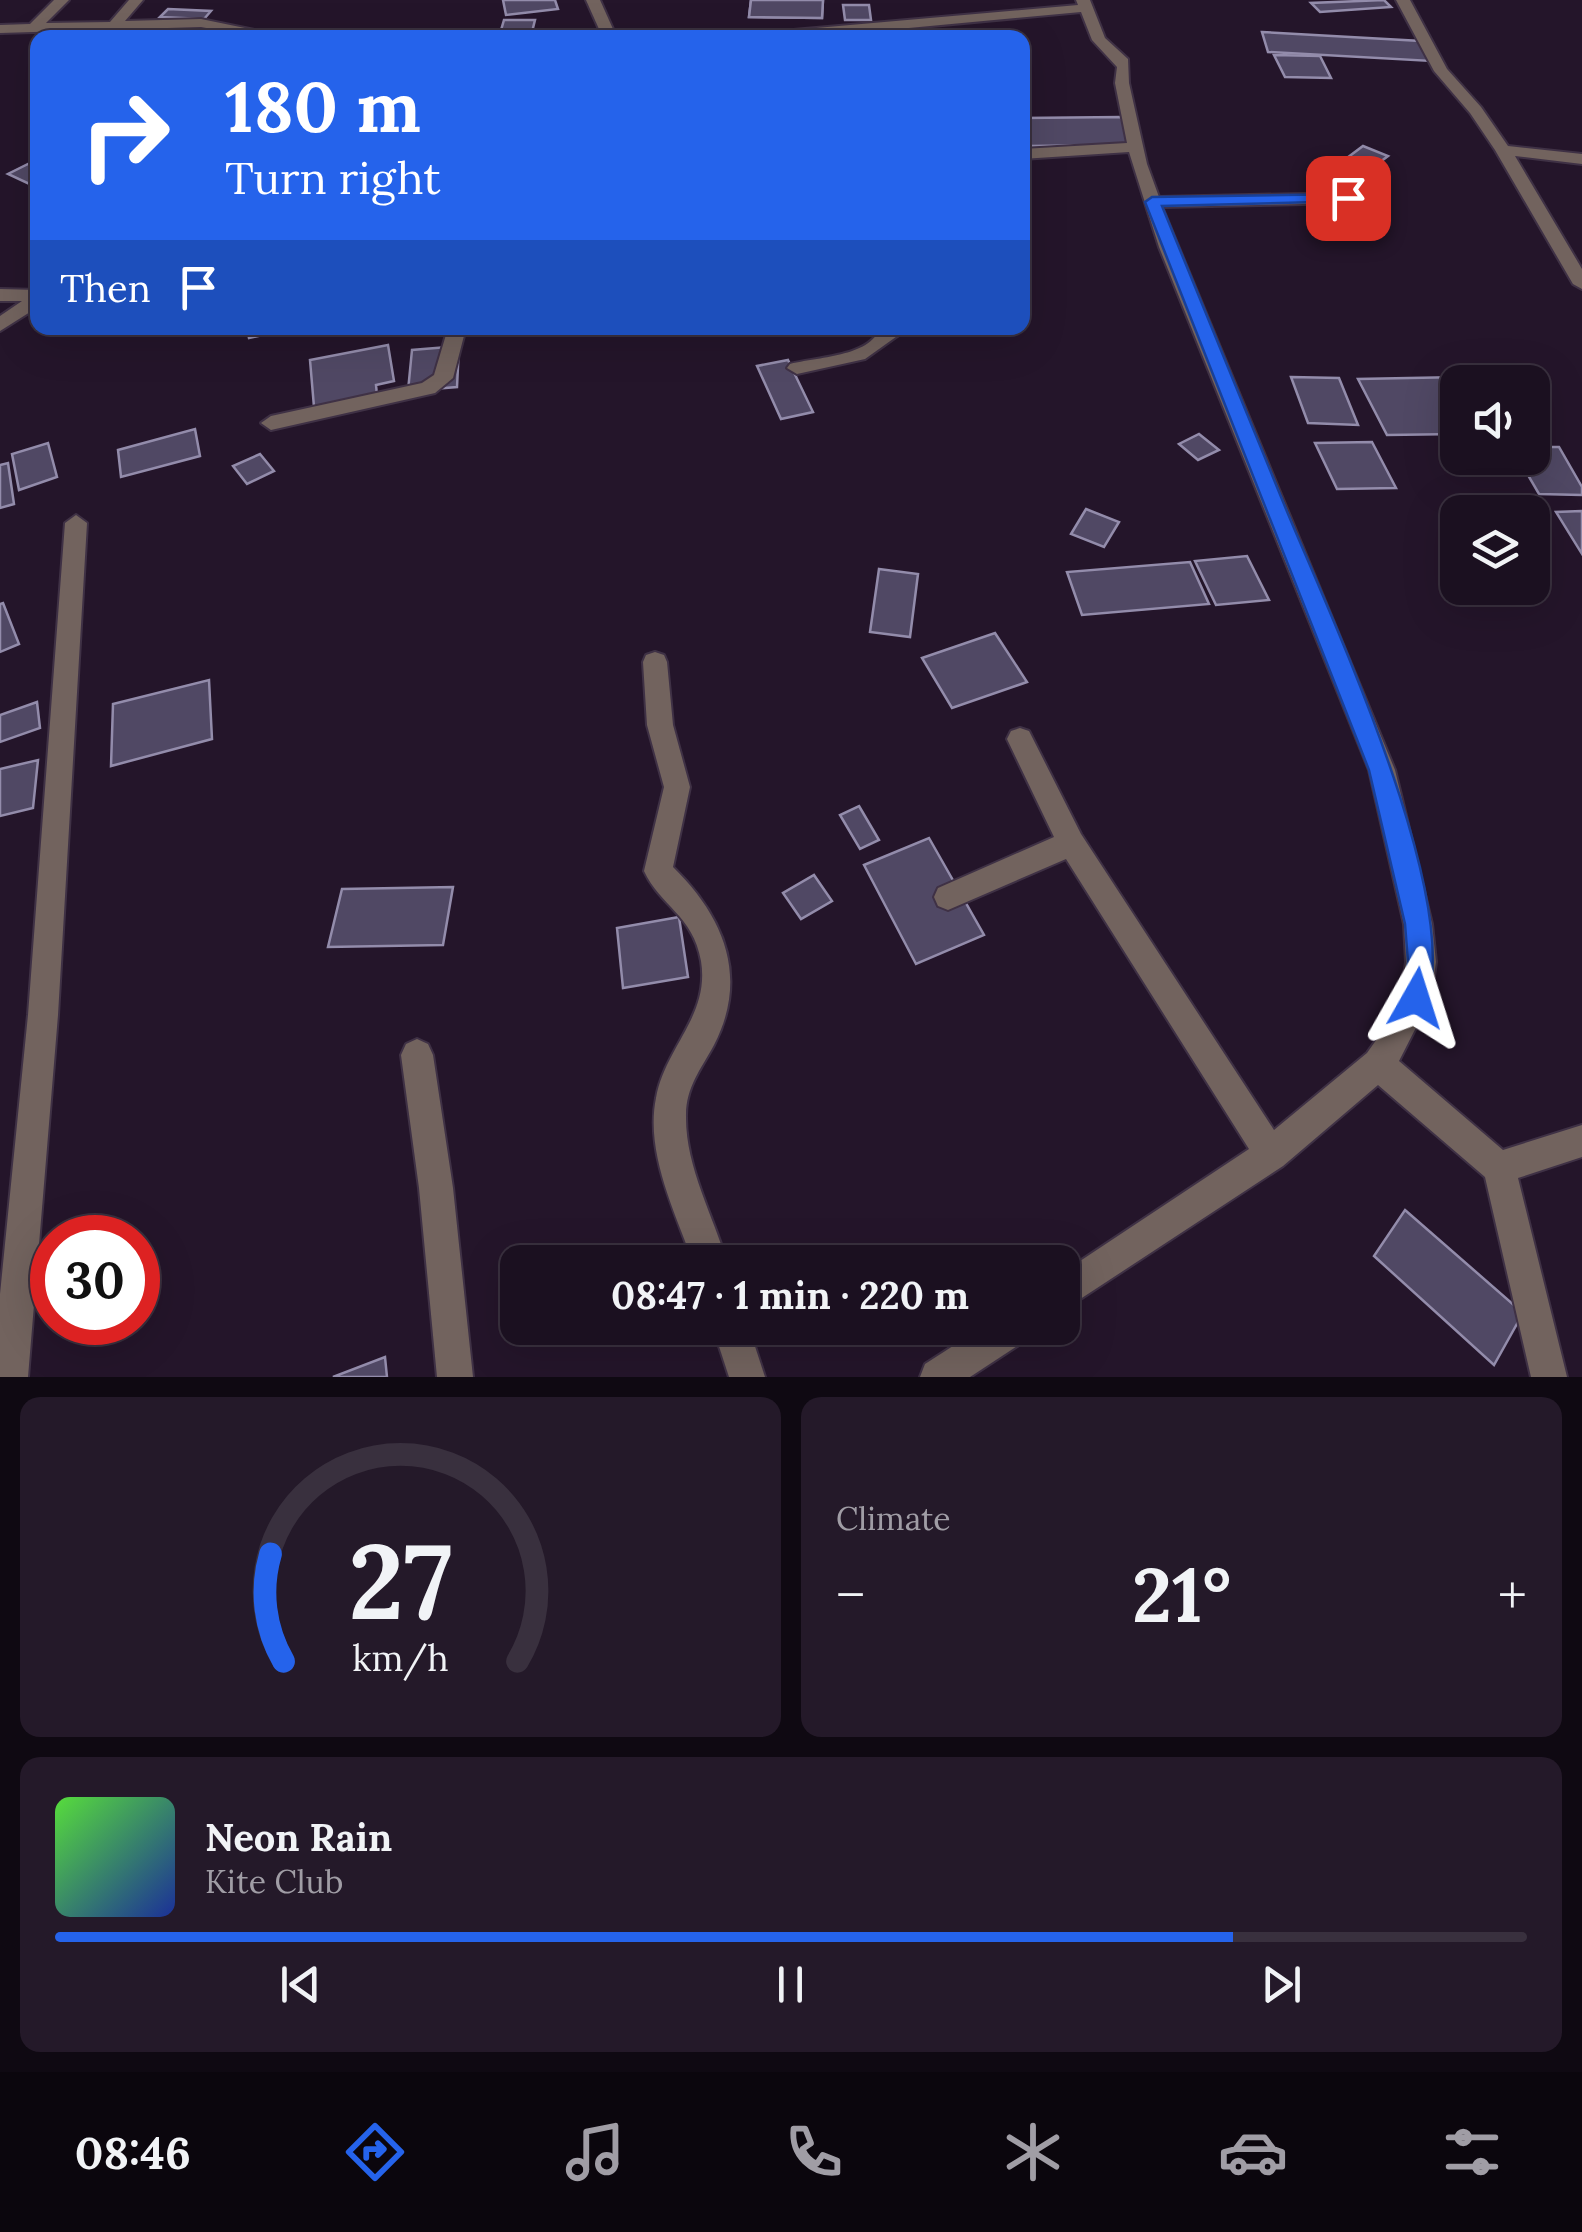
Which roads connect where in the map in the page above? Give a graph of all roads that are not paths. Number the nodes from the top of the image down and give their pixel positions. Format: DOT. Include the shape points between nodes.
graph roads {
  1 [pos="62,0"];
  2 [pos="136,0"];
  3 [pos="593,0"];
  4 [pos="1402,0"];
  5 [pos="1085,4"];
  6 [pos="114,25"];
  7 [pos="34,28"];
  8 [pos="0,29"];
  9 [pos="247,30"];
  10 [pos="606,30"];
  11 [pos="828,30"];
  12 [pos="1136,147"];
  13 [pos="1504,150"];
  14 [pos="1030,154"];
  15 [pos="1582,159"];
  16 [pos="1348,198"];
  17 [pos="1152,202"];
  18 [pos="1582,284"];
  19 [pos="0,295"];
  20 [pos="30,297"];
  21 [pos="30,303"];
  22 [pos="0,325"];
  23 [pos="455,335"];
  24 [pos="889,335"];
  25 [pos="796,368"];
  26 [pos="271,423"];
  27 [pos="76,522"];
  28 [pos="655,662"];
  29 [pos="1020,739"];
  30 [pos="1071,843"];
  31 [pos="948,897"];
  32 [pos="416,1055"];
  33 [pos="1378,1064"];
  34 [pos="1582,1142"];
  35 [pos="1271,1154"];
  36 [pos="1499,1168"];
  37 [pos="704,1245"];
  38 [pos="1080,1282"];
  39 [pos="737,1345"];
  40 [pos="986,1345"];
  41 [pos="10,1377"];
  42 [pos="455,1377"];
  43 [pos="747,1377"];
  44 [pos="938,1377"];
  45 [pos="1549,1377"];
  1 -- 7 [label="street"];
  2 -- 6 [label="street"];
  3 -- 10 [label="street"];
  4 -- 13 [label="street" via="1442,70"];
  5 -- 11 [label="street"];
  5 -- 12 [label="street" via="1099,40 1124,67"];
  6 -- 7 [label="street"];
  6 -- 9 [label="street"];
  7 -- 8 [label="street"];
  12 -- 14 [label="street"];
  12 -- 17 [label="street"];
  13 -- 15 [label="street"];
  13 -- 18 [label="street"];
  16 -- 17 [label="street"];
  17 -- 33 [label="street" via="1382,770 1422,962 1416,998"];
  19 -- 20 [label="street"];
  21 -- 22 [label="street"];
  23 -- 26 [label="street" via="443,378 428,388"];
  24 -- 25 [label="street" via="853,359"];
  27 -- 41 [label="street" via="44,1015"];
  28 -- 37 [label="street" via="660,725 677,786 658,870 702,924 717,956 718,991 707,1028 670,1102 675,1158"];
  29 -- 30 [label="street"];
  30 -- 31 [label="street"];
  30 -- 35 [label="street"];
  32 -- 42 [label="street"];
  33 -- 35 [label="street"];
  33 -- 36 [label="street"];
  34 -- 36 [label="street"];
  35 -- 38 [label="street"];
  36 -- 45 [label="street"];
  39 -- 43 [label="street"];
  40 -- 44 [label="street"];
}
